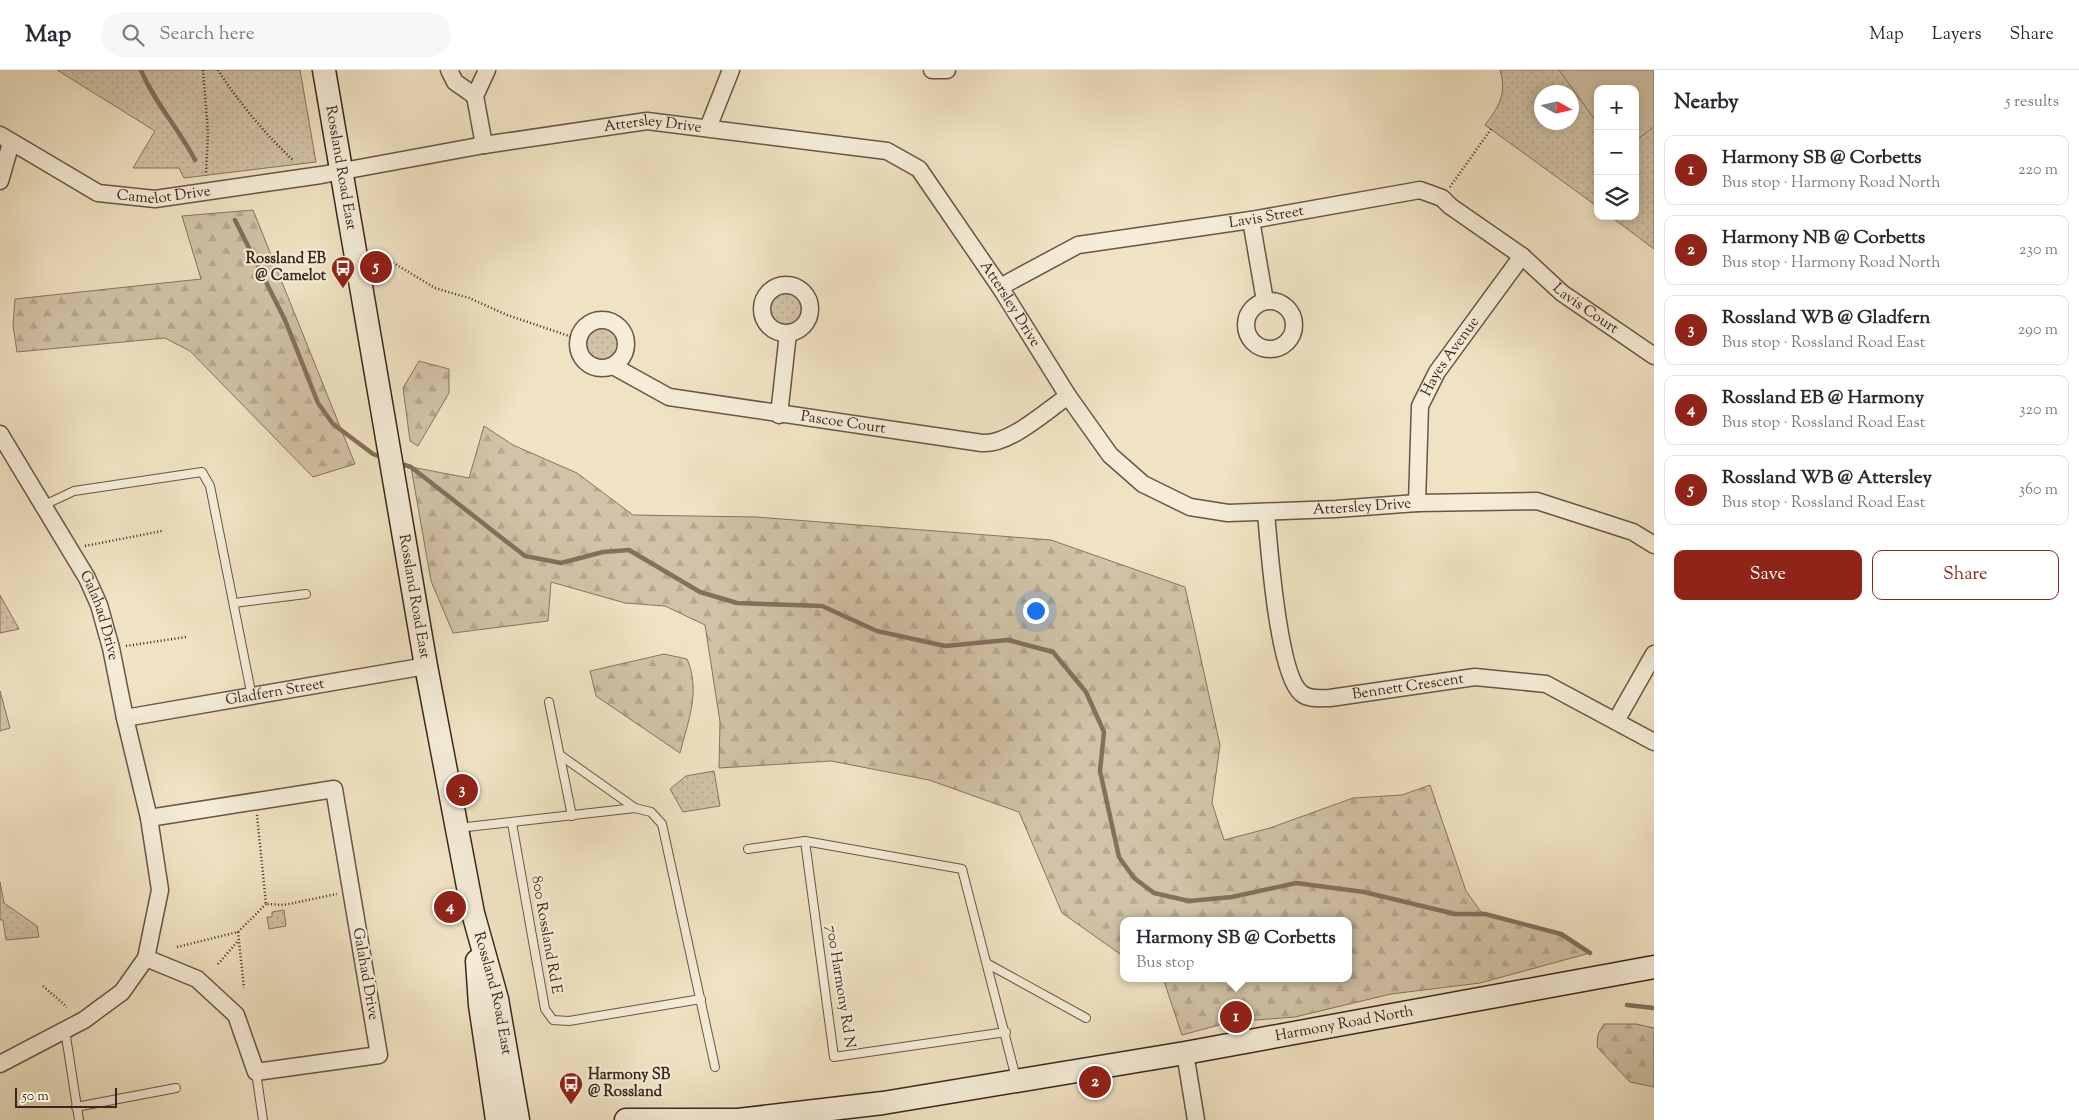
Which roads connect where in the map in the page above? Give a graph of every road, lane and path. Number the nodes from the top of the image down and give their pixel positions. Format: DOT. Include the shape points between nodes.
graph roads {
  1 [pos="203,70"];
  2 [pos="218,70"];
  3 [pos="324,70"];
  4 [pos="449,70"];
  5 [pos="487,70"];
  6 [pos="731,70"];
  7 [pos="932,70"];
  8 [pos="947,70"];
  9 [pos="475,96"];
  10 [pos="708,128"];
  11 [pos="1491,129"];
  12 [pos="5,139"];
  13 [pos="484,145"];
  14 [pos="294,161"];
  15 [pos="341,172"];
  16 [pos="206,173"];
  17 [pos="0,181"];
  18 [pos="1442,198"];
  19 [pos="1250,220"];
  20 [pos="1522,256"];
  21 [pos="387,259"];
  22 [pos="1000,287"];
  23 [pos="1265,301"];
  24 [pos="788,333"];
  25 [pos="578,339"];
  26 [pos="1654,356"];
  27 [pos="613,366"];
  28 [pos="1068,396"];
  29 [pos="779,415"];
  30 [pos="0,434"];
  31 [pos="1417,503"];
  32 [pos="42,506"];
  33 [pos="1266,512"];
  34 [pos="162,531"];
  35 [pos="1654,545"];
  36 [pos="70,549"];
  37 [pos="306,594"];
  38 [pos="234,603"];
  39 [pos="186,637"];
  40 [pos="111,648"];
  41 [pos="1654,654"];
  42 [pos="426,666"];
  43 [pos="252,697"];
  44 [pos="549,702"];
  45 [pos="124,718"];
  46 [pos="1616,721"];
  47 [pos="1654,742"];
  48 [pos="560,755"];
  49 [pos="256,801"];
  50 [pos="635,808"];
  51 [pos="572,816"];
  52 [pos="149,818"];
  53 [pos="512,823"];
  54 [pos="456,828"];
  55 [pos="804,841"];
  56 [pos="748,849"];
  57 [pos="351,891"];
  58 [pos="266,904"];
  59 [pos="473,913"];
  60 [pos="238,932"];
  61 [pos="238,941"];
  62 [pos="177,947"];
  63 [pos="146,958"];
  64 [pos="218,964"];
  65 [pos="988,964"];
  66 [pos="1654,968"];
  67 [pos="43,986"];
  68 [pos="244,988"];
  69 [pos="701,999"];
  70 [pos="67,1008"];
  71 [pos="1086,1018"];
  72 [pos="65,1030"];
  73 [pos="1006,1032"];
  74 [pos="1185,1052"];
  75 [pos="0,1064"];
  76 [pos="716,1067"];
  77 [pos="256,1072"];
  78 [pos="1017,1081"];
  79 [pos="176,1088"];
  80 [pos="76,1106"];
  81 [pos="79,1120"];
  82 [pos="263,1120"];
  83 [pos="497,1120"];
  84 [pos="518,1120"];
  85 [pos="626,1120"];
  86 [pos="738,1120"];
  87 [pos="1196,1120"];
  1 -- 16 [label="path" via="208,133"];
  2 -- 14 [label="path" via="271,140"];
  3 -- 15 [label="main road, Rossland Road East"];
  4 -- 9 [label="street" via="456,82"];
  5 -- 9 [label="street"];
  6 -- 10 [label="street"];
  7 -- 8 [label="street"];
  9 -- 13 [label="street"];
  10 -- 13 [label="street, Attersley Drive" via="647,121"];
  10 -- 22 [label="street, Attersley Drive" via="887,151 919,169"];
  11 -- 18 [label="path"];
  12 -- 15 [label="street, Camelot Drive" via="98,193 155,199"];
  12 -- 17 [label="street"];
  13 -- 15 [label="street, Attersley Drive"];
  15 -- 42 [label="main road, Rossland Road East"];
  18 -- 19 [label="street, Lavis Street" via="1420,190"];
  18 -- 20 [label="street, Lavis Street"];
  19 -- 22 [label="street, Lavis Street" via="1078,246"];
  19 -- 23 [label="street"];
  20 -- 26 [label="street, Lavis Court" via="1562,293"];
  20 -- 31 [label="street, Hayes Avenue" via="1437,372 1420,406"];
  21 -- 25 [label="path" via="435,288"];
  22 -- 28 [label="street, Attersley Drive"];
  24 -- 29 [label="street"];
  25 -- 27 [label="street, Pascoe Court" via="577,347 584,361 598,368"];
  25 -- 27 [label="street" via="586,325 593,321 616,324 626,346 624,354"];
  27 -- 29 [label="street, Pascoe Court" via="669,397"];
  28 -- 29 [label="street, Pascoe Court" via="1004,440 990,444"];
  28 -- 33 [label="street, Attersley Drive" via="1110,455 1142,484 1190,506 1228,513"];
  30 -- 32 [label="street, Galahad Drive"];
  31 -- 33 [label="street, Attersley Drive"];
  31 -- 35 [label="street, Attersley Drive" via="1537,501 1633,532"];
  32 -- 36 [label="street, Galahad Drive"];
  32 -- 38 [label="lane" via="74,491 202,472 210,486"];
  33 -- 46 [label="street, Bennett Crescent" via="1272,592 1293,684 1301,694 1330,698 1475,677 1546,684"];
  34 -- 36 [label="path"];
  36 -- 40 [label="street, Galahad Drive" via="99,605"];
  37 -- 38 [label="lane"];
  38 -- 43 [label="lane"];
  39 -- 40 [label="path"];
  40 -- 45 [label="street, Galahad Drive"];
  41 -- 46 [label="street"];
  42 -- 43 [label="street, Gladfern Street"];
  42 -- 54 [label="main road, Rossland Road East"];
  43 -- 45 [label="street, Gladfern Street"];
  44 -- 48 [label="lane"];
  45 -- 52 [label="street, Galahad Drive"];
  46 -- 47 [label="street, Bennett Crescent"];
  48 -- 50 [label="lane"];
  48 -- 51 [label="lane"];
  49 -- 52 [label="street, Galahad Drive"];
  49 -- 57 [label="street, Galahad Drive" via="334,789"];
  49 -- 58 [label="path"];
  50 -- 51 [label="lane"];
  50 -- 69 [label="lane" via="651,812 662,824"];
  51 -- 53 [label="lane"];
  52 -- 63 [label="street, Galahad Drive" via="160,890"];
  53 -- 54 [label="lane"];
  53 -- 69 [label="lane, 800 Rossland Rd E" via="545,1009 553,1020 569,1021"];
  54 -- 59 [label="main road, Rossland Road East"];
  55 -- 56 [label="lane"];
  55 -- 65 [label="lane" via="962,869"];
  55 -- 73 [label="lane, 700 Harmony Rd N" via="834,1057"];
  57 -- 58 [label="path" via="284,905"];
  57 -- 77 [label="street, Galahad Drive" via="379,1055"];
  58 -- 60 [label="path"];
  59 -- 83 [label="main road" via="480,1005"];
  59 -- 84 [label="main road, Rossland Road East" via="497,999"];
  60 -- 61 [label="path"];
  60 -- 62 [label="path"];
  61 -- 64 [label="path"];
  61 -- 68 [label="path"];
  63 -- 72 [label="street, Galahad Drive" via="122,992"];
  63 -- 77 [label="street" via="196,979 236,1015"];
  65 -- 71 [label="lane"];
  65 -- 73 [label="lane"];
  66 -- 74 [label="main road, Harmony Road North"];
  67 -- 70 [label="path"];
  69 -- 76 [label="lane"];
  72 -- 75 [label="street, Galahad Drive"];
  72 -- 80 [label="lane"];
  73 -- 78 [label="lane"];
  74 -- 78 [label="main road, Harmony Road North"];
  74 -- 87 [label="street"];
  77 -- 82 [label="lane"];
  78 -- 86 [label="main road, Harmony Road North" via="883,1103"];
  79 -- 80 [label="lane"];
  80 -- 81 [label="lane"];
  85 -- 86 [label="main road, Harmony Road North"];
}
